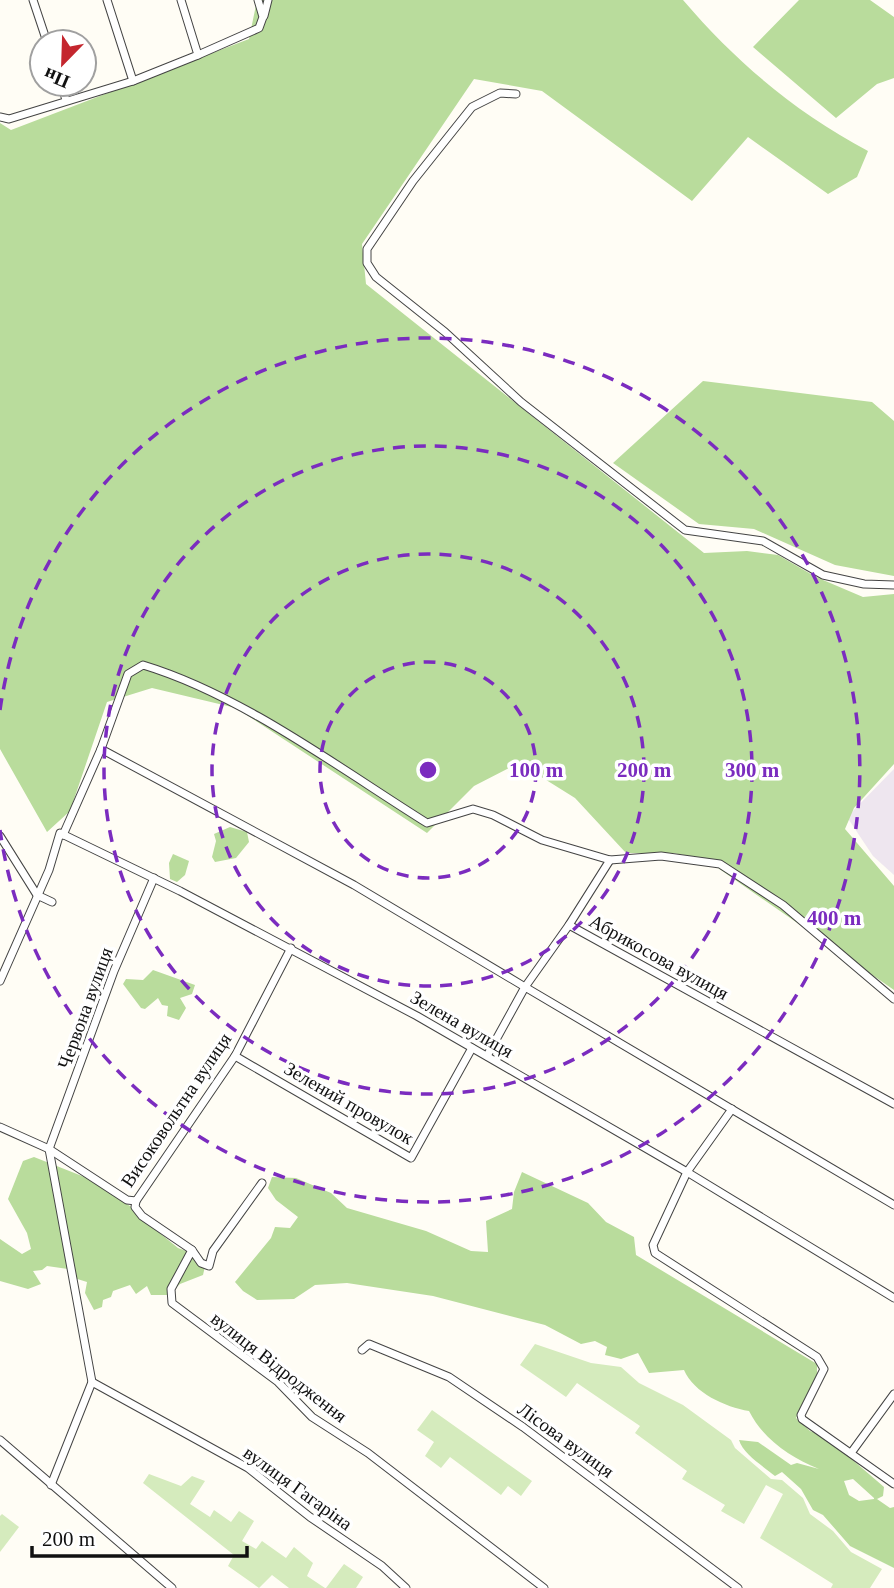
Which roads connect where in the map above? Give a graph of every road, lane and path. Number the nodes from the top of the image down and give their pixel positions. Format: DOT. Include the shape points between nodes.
graph roads {
  1 [pos="33,0"];
  2 [pos="107,0"];
  3 [pos="181,0"];
  4 [pos="258,0"];
  5 [pos="268,0"];
  6 [pos="264,17"];
  7 [pos="42,28"];
  8 [pos="198,55"];
  9 [pos="133,81"];
  10 [pos="516,94"];
  11 [pos="66,100"];
  12 [pos="0,117"];
  13 [pos="894,585"];
  14 [pos="101,749"];
  15 [pos="63,835"];
  16 [pos="0,836"];
  17 [pos="610,860"];
  18 [pos="154,878"];
  19 [pos="30,881"];
  20 [pos="41,883"];
  21 [pos="37,895"];
  22 [pos="52,902"];
  23 [pos="569,925"];
  24 [pos="291,948"];
  25 [pos="0,981"];
  26 [pos="525,987"];
  27 [pos="894,999"];
  28 [pos="472,1048"];
  29 [pos="235,1056"];
  30 [pos="487,1056"];
  31 [pos="894,1104"];
  32 [pos="732,1109"];
  33 [pos="0,1127"];
  34 [pos="49,1149"];
  35 [pos="687,1172"];
  36 [pos="261,1183"];
  37 [pos="136,1201"];
  38 [pos="894,1205"];
  39 [pos="192,1250"];
  40 [pos="894,1298"];
  41 [pos="362,1350"];
  42 [pos="92,1382"];
  43 [pos="894,1394"];
  44 [pos="0,1440"];
  45 [pos="851,1453"];
  46 [pos="894,1483"];
  47 [pos="51,1485"];
  48 [pos="172,1588"];
  49 [pos="406,1588"];
  50 [pos="544,1588"];
  51 [pos="738,1588"];
  1 -- 7 [label="street"];
  2 -- 9 [label="street"];
  3 -- 8 [label="street"];
  4 -- 6 [label="street"];
  5 -- 6 [label="street"];
  6 -- 8 [label="street" via="259,28"];
  8 -- 9 [label="street"];
  9 -- 11 [label="street"];
  10 -- 13 [label="street" via="500,93 471,107 413,181 367,249 367,263 376,277 445,332 520,402 685,530 763,541 823,575"];
  11 -- 12 [label="street"];
  14 -- 15 [label="street"];
  14 -- 17 [label="street" via="128,674 143,665 188,678 427,823 473,809 542,840"];
  14 -- 26 [label="street" via="354,885"];
  15 -- 18 [label="street, Зелена вулиця"];
  15 -- 20 [label="street" via="57,838"];
  16 -- 19 [label="street"];
  17 -- 23 [label="street"];
  17 -- 27 [label="street" via="705,859 734,871 783,905"];
  18 -- 24 [label="street, Зелена вулиця"];
  18 -- 34 [label="street, Червона вулиця" via="114,971"];
  19 -- 20 [label="street"];
  19 -- 21 [label="street"];
  20 -- 21 [label="street"];
  21 -- 22 [label="street"];
  21 -- 25 [label="street"];
  23 -- 26 [label="street, Абрикосова вулиця"];
  23 -- 31 [label="street, Абрикосова вулиця"];
  24 -- 28 [label="street, Зелена вулиця"];
  24 -- 29 [label="street, Високовольтна вулиця"];
  26 -- 30 [label="street, Абрикосова вулиця"];
  26 -- 32 [label="street"];
  28 -- 29 [label="street, Зелений провулок" via="411,1158"];
  28 -- 30 [label="street, Зелена вулиця"];
  29 -- 37 [label="street, Високовольтна вулиця"];
  30 -- 35 [label="street, Зелена вулиця"];
  32 -- 35 [label="street"];
  32 -- 38 [label="street"];
  33 -- 34 [label="street, Високовольтна вулиця"];
  34 -- 37 [label="street, Високовольтна вулиця" via="127,1200"];
  34 -- 42 [label="street"];
  35 -- 40 [label="street, Зелена вулиця"];
  35 -- 45 [label="street" via="653,1245 655,1253 817,1357 824,1369 802,1419"];
  36 -- 39 [label="street" via="214,1251 209,1266"];
  37 -- 39 [label="street" via="135,1208 142,1216"];
  39 -- 50 [label="street, вулиця Відродження" via="171,1289 172,1303 278,1382 326,1428 368,1453"];
  41 -- 51 [label="street, Лісова вулиця" via="369,1344 449,1377"];
  42 -- 47 [label="street"];
  42 -- 49 [label="street, вулиця Гагаріна" via="248,1468"];
  43 -- 45 [label="street"];
  44 -- 47 [label="street"];
  45 -- 46 [label="street"];
  47 -- 48 [label="street"];
}
